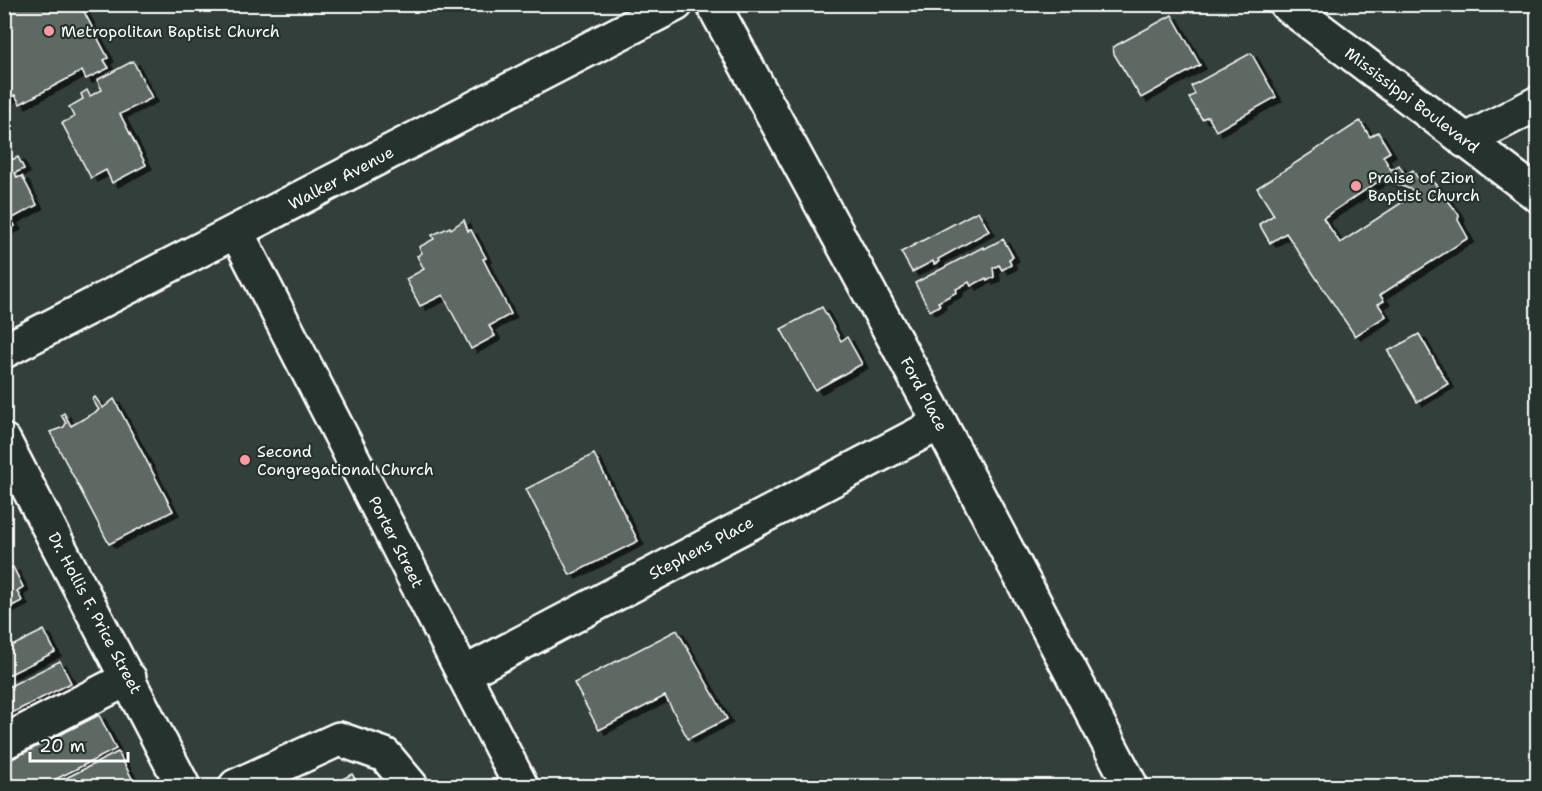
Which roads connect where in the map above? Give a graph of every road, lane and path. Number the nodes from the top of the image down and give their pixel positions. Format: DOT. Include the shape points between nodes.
graph roads {
  1 [pos="676,4"];
  2 [pos="712,4"];
  3 [pos="1286,4"];
  4 [pos="1538,103"];
  5 [pos="1466,141"];
  6 [pos="1538,195"];
  7 [pos="237,233"];
  8 [pos="4,351"];
  9 [pos="940,423"];
  10 [pos="4,441"];
  11 [pos="463,674"];
  12 [pos="129,678"];
  13 [pos="4,742"];
  14 [pos="183,786"];
  15 [pos="236,786"];
  16 [pos="411,786"];
  17 [pos="521,786"];
  18 [pos="1131,786"];
  1 -- 7 [label="street, Walker Avenue"];
  2 -- 9 [label="street, Ford Place"];
  3 -- 5 [label="street, Mississippi Boulevard"];
  4 -- 5 [label="street"];
  5 -- 6 [label="street, Mississippi Boulevard"];
  7 -- 8 [label="street, Walker Avenue"];
  7 -- 11 [label="street, Porter Street"];
  9 -- 11 [label="street, Stephens Place"];
  9 -- 18 [label="street, Ford Place"];
  10 -- 12 [label="street, Dr. Hollis F. Price Street"];
  11 -- 17 [label="street, Porter Street"];
  12 -- 13 [label="street"];
  12 -- 14 [label="street, Dr. Hollis F. Price Street"];
  15 -- 16 [label="street" via="339,739 385,755"];
}
